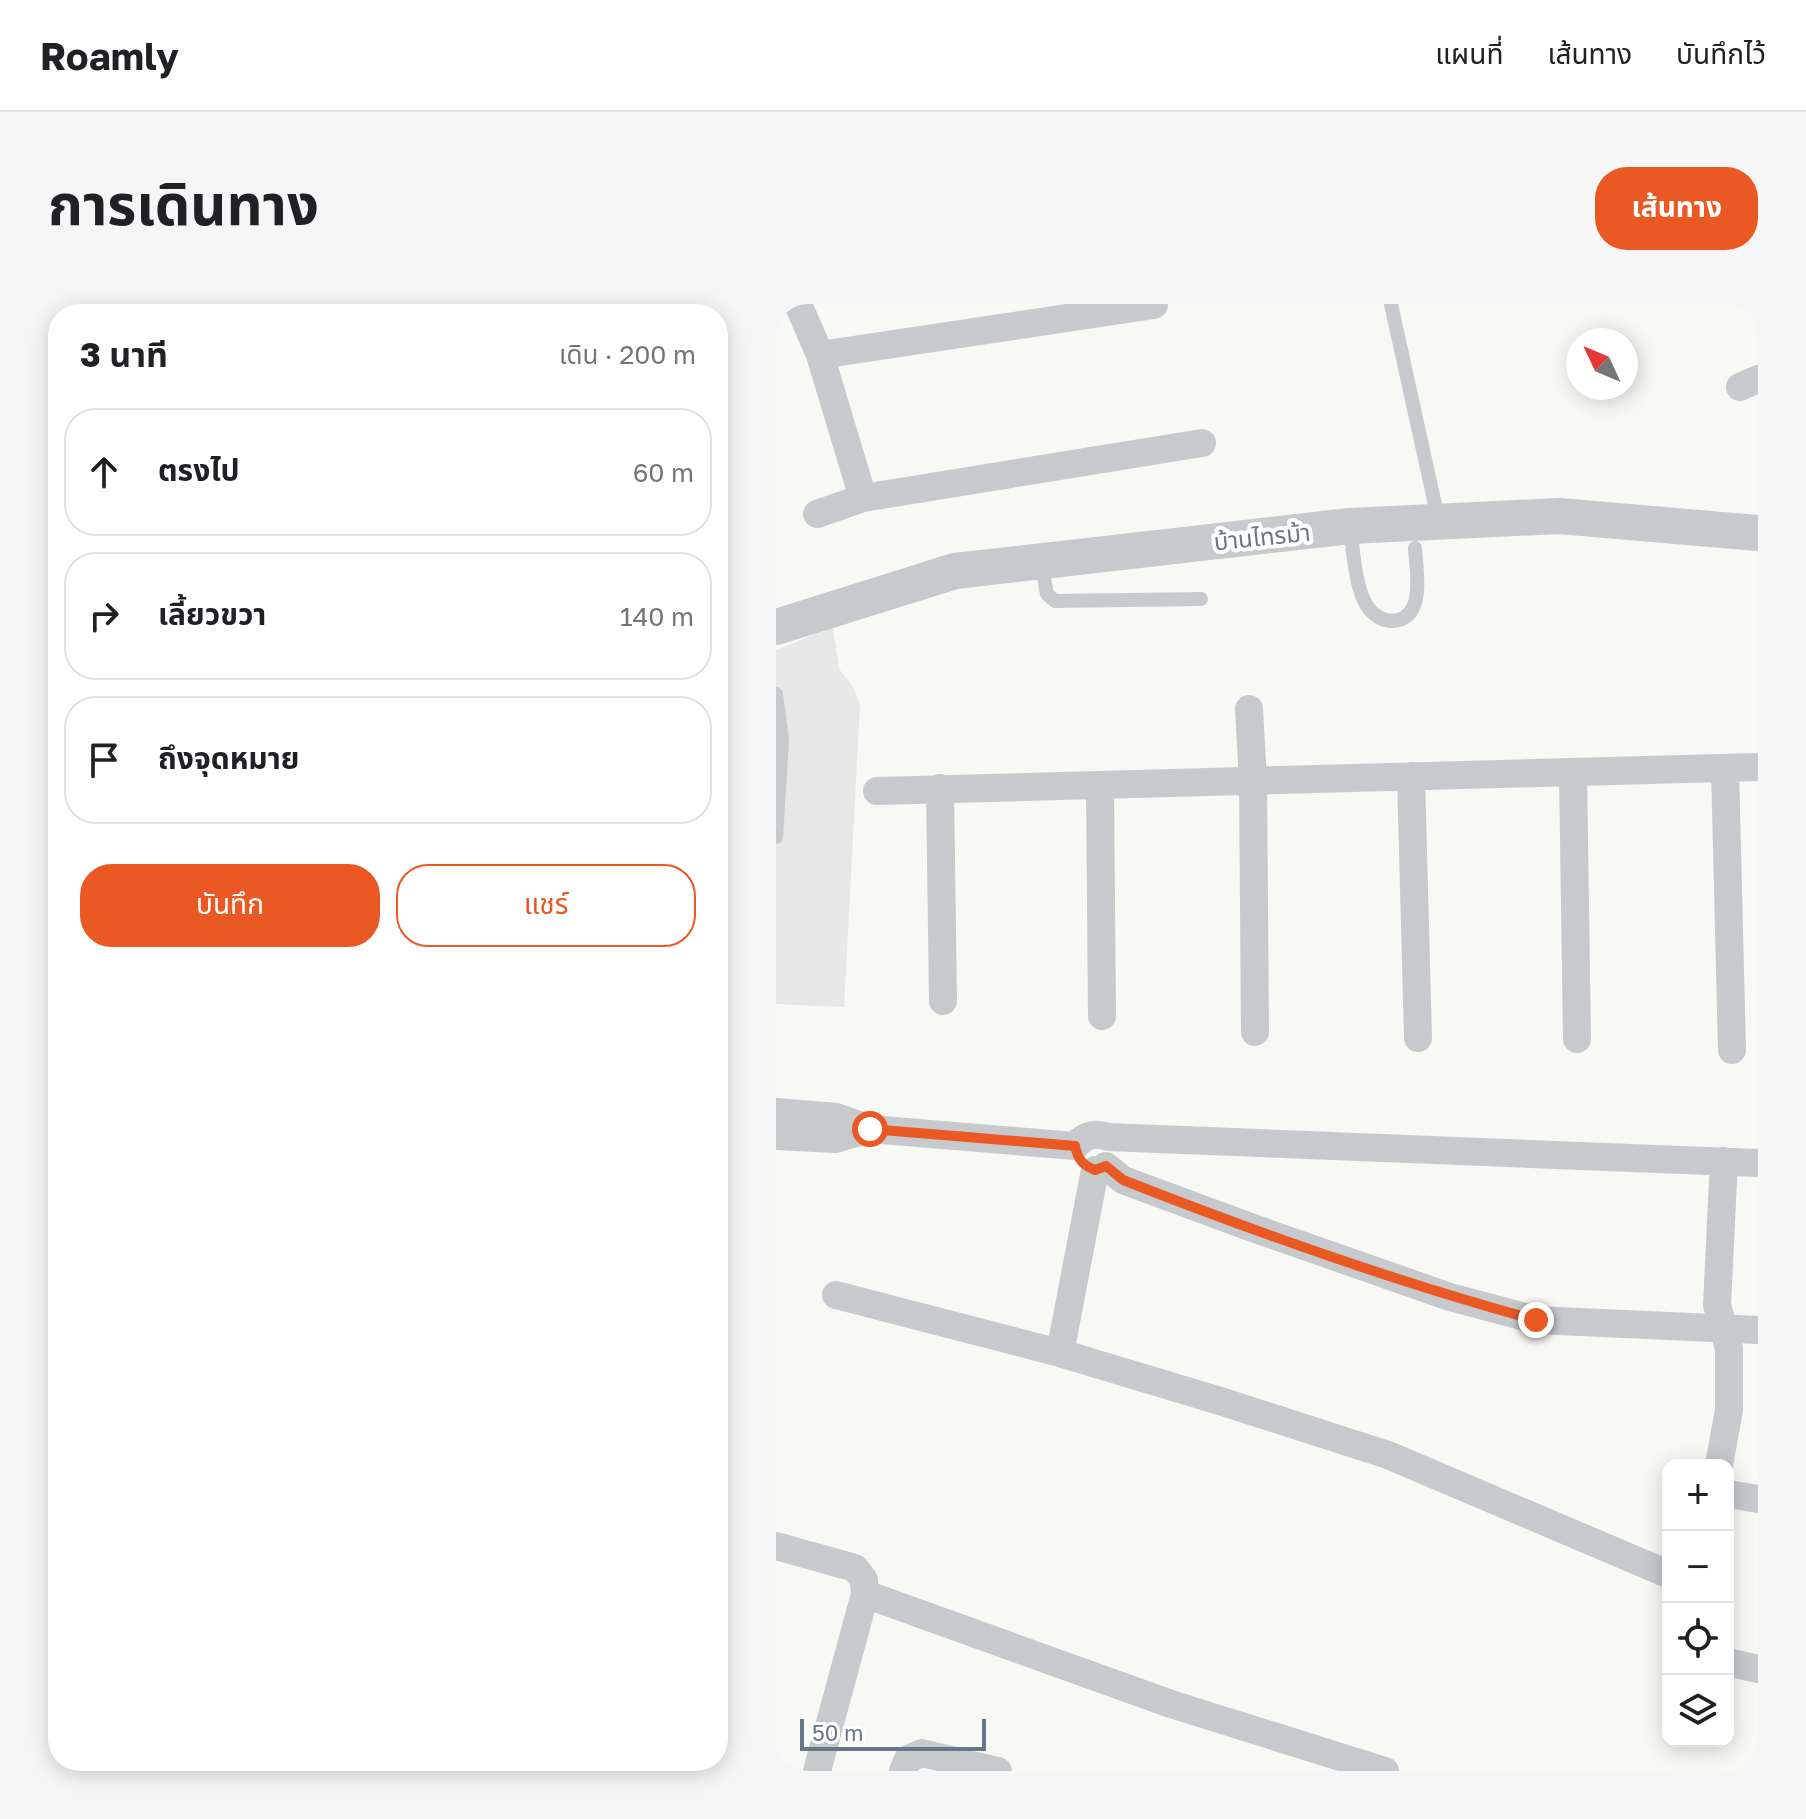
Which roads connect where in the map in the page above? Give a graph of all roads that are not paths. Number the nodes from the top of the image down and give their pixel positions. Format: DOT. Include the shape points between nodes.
graph roads {
  1 [pos="798,304"];
  2 [pos="1391,304"];
  3 [pos="1154,305"];
  4 [pos="820,355"];
  5 [pos="1202,443"];
  6 [pos="863,498"];
  7 [pos="817,514"];
  8 [pos="1350,526"];
  9 [pos="1758,533"];
  10 [pos="1427,536"];
  11 [pos="1041,562"];
  12 [pos="1201,599"];
  13 [pos="776,627"];
  14 [pos="776,694"];
  15 [pos="1249,709"];
  16 [pos="1758,767"];
  17 [pos="1725,768"];
  18 [pos="1573,772"];
  19 [pos="1411,776"];
  20 [pos="1253,779"];
  21 [pos="1100,786"];
  22 [pos="940,788"];
  23 [pos="877,791"];
  24 [pos="776,837"];
  25 [pos="943,1001"];
  26 [pos="1102,1016"];
  27 [pos="1255,1032"];
  28 [pos="1418,1038"];
  29 [pos="1577,1039"];
  30 [pos="1732,1050"];
  31 [pos="776,1112"];
  32 [pos="870,1129"];
  33 [pos="776,1136"];
  34 [pos="1108,1137"];
  35 [pos="1075,1146"];
  36 [pos="1724,1161"];
  37 [pos="1758,1163"];
  38 [pos="1100,1168"];
  39 [pos="836,1295"];
  40 [pos="1725,1330"];
  41 [pos="1758,1330"];
  42 [pos="1060,1353"];
  43 [pos="1720,1459"];
  44 [pos="1734,1495"];
  45 [pos="1758,1499"];
  46 [pos="776,1546"];
  47 [pos="1662,1571"];
  48 [pos="865,1594"];
  49 [pos="1734,1663"];
  50 [pos="1758,1669"];
  51 [pos="817,1771"];
  52 [pos="903,1771"];
  53 [pos="998,1771"];
  54 [pos="1385,1771"];
  1 -- 4 [label="street"];
  2 -- 10 [label="lane"];
  3 -- 4 [label="street"];
  4 -- 6 [label="street"];
  5 -- 6 [label="street"];
  6 -- 7 [label="street"];
  8 -- 10 [label="street, บ้านไทรม้า"];
  8 -- 10 [label="lane" via="1366,605 1378,618 1392,621 1406,617 1415,606"];
  8 -- 11 [label="street, บ้านไทรม้า"];
  9 -- 10 [label="street, บ้านไทรม้า" via="1559,516"];
  11 -- 12 [label="lane" via="1047,594 1055,601"];
  11 -- 13 [label="street, บ้านไทรม้า" via="955,571"];
  14 -- 24 [label="lane" via="782,741"];
  15 -- 20 [label="street"];
  16 -- 17 [label="street"];
  17 -- 18 [label="street"];
  17 -- 30 [label="street"];
  18 -- 19 [label="street"];
  18 -- 29 [label="street"];
  19 -- 20 [label="street"];
  19 -- 28 [label="street"];
  20 -- 21 [label="street"];
  20 -- 27 [label="street"];
  21 -- 22 [label="street"];
  21 -- 26 [label="street"];
  22 -- 23 [label="street"];
  22 -- 25 [label="street"];
  31 -- 32 [label="street" via="836,1117"];
  32 -- 33 [label="street" via="835,1139"];
  32 -- 35 [label="street"];
  34 -- 35 [label="street" via="1089,1135"];
  34 -- 36 [label="street"];
  34 -- 38 [label="street" via="1114,1155"];
  35 -- 38 [label="street" via="1085,1166"];
  36 -- 37 [label="street"];
  36 -- 40 [label="street" via="1717,1305"];
  38 -- 40 [label="street" via="1450,1297 1536,1320"];
  38 -- 42 [label="street"];
  39 -- 42 [label="street"];
  40 -- 41 [label="street"];
  40 -- 43 [label="street" via="1729,1410"];
  42 -- 47 [label="street" via="1388,1455"];
  44 -- 45 [label="street"];
  46 -- 48 [label="street" via="855,1568 864,1580"];
  48 -- 51 [label="street"];
  48 -- 54 [label="street" via="1171,1704"];
  49 -- 50 [label="street"];
  52 -- 53 [label="street" via="908,1759 922,1753"];
}
